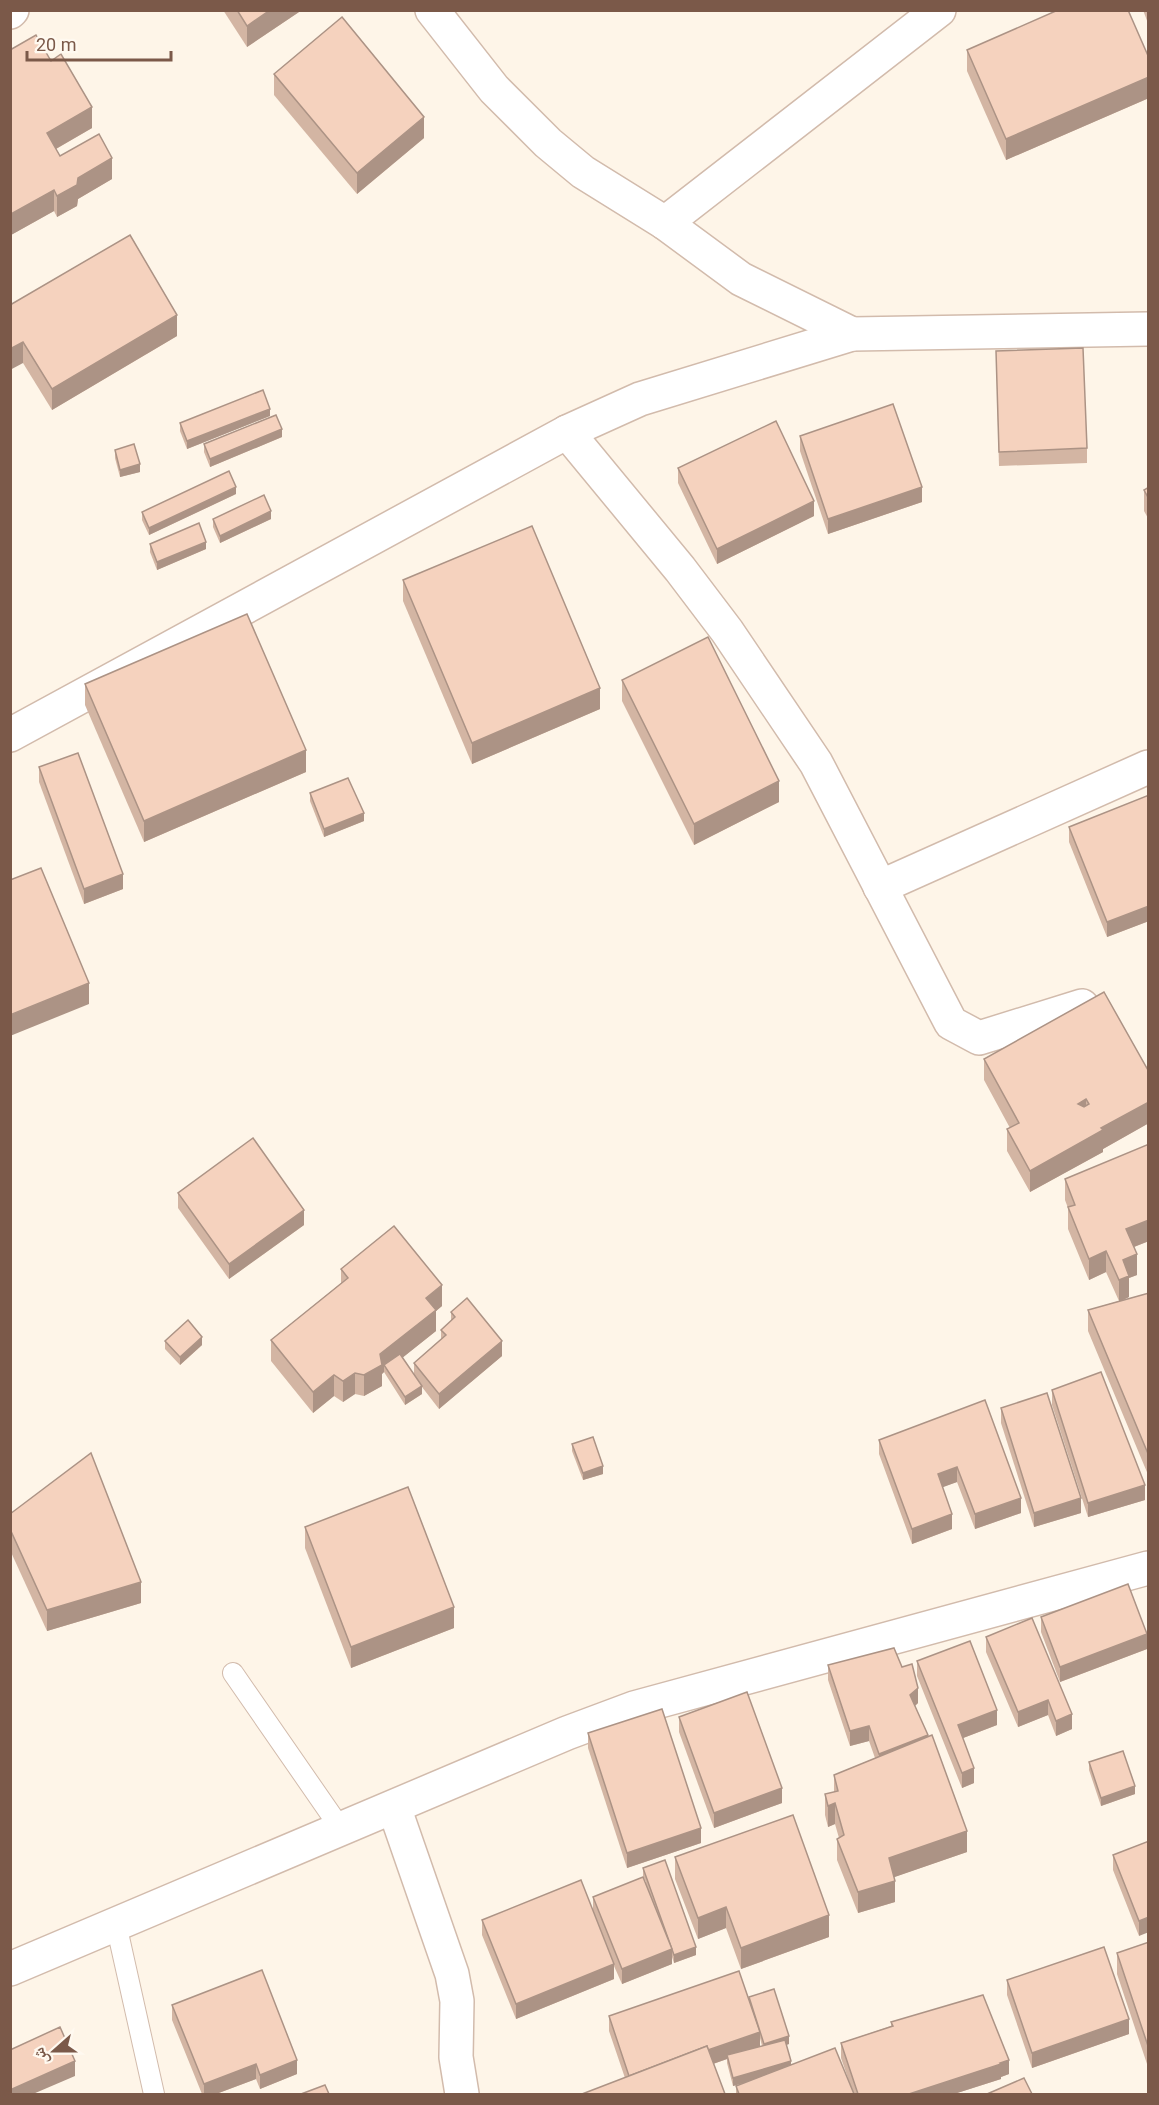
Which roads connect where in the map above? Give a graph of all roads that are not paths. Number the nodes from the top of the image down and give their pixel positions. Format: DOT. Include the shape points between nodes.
graph roads {
  1 [pos="432,10"];
  2 [pos="939,10"];
  3 [pos="665,223"];
  4 [pos="1149,329"];
  5 [pos="852,334"];
  6 [pos="567,432"];
  7 [pos="10,735"];
  8 [pos="1149,767"];
  9 [pos="880,887"];
  10 [pos="1082,1006"];
  11 [pos="1149,1568"];
  12 [pos="233,1673"];
  13 [pos="394,1807"];
  14 [pos="341,1829"];
  15 [pos="116,1924"];
  16 [pos="10,1969"];
  17 [pos="154,2094"];
  18 [pos="462,2094"];
  1 -- 3 [label="street" via="494,89 548,143 584,172"];
  2 -- 3 [label="street"];
  3 -- 5 [label="street" via="741,279"];
  4 -- 5 [label="street"];
  5 -- 6 [label="street" via="640,399"];
  6 -- 7 [label="street"];
  6 -- 9 [label="street" via="728,632 816,763"];
  8 -- 9 [label="street"];
  9 -- 10 [label="street" via="951,1023 979,1038"];
  11 -- 13 [label="street" via="634,1707"];
  12 -- 14 [label="lane"];
  13 -- 14 [label="street"];
  13 -- 18 [label="street" via="452,1974"];
  14 -- 15 [label="street"];
  15 -- 16 [label="street"];
  15 -- 17 [label="lane"];
}
